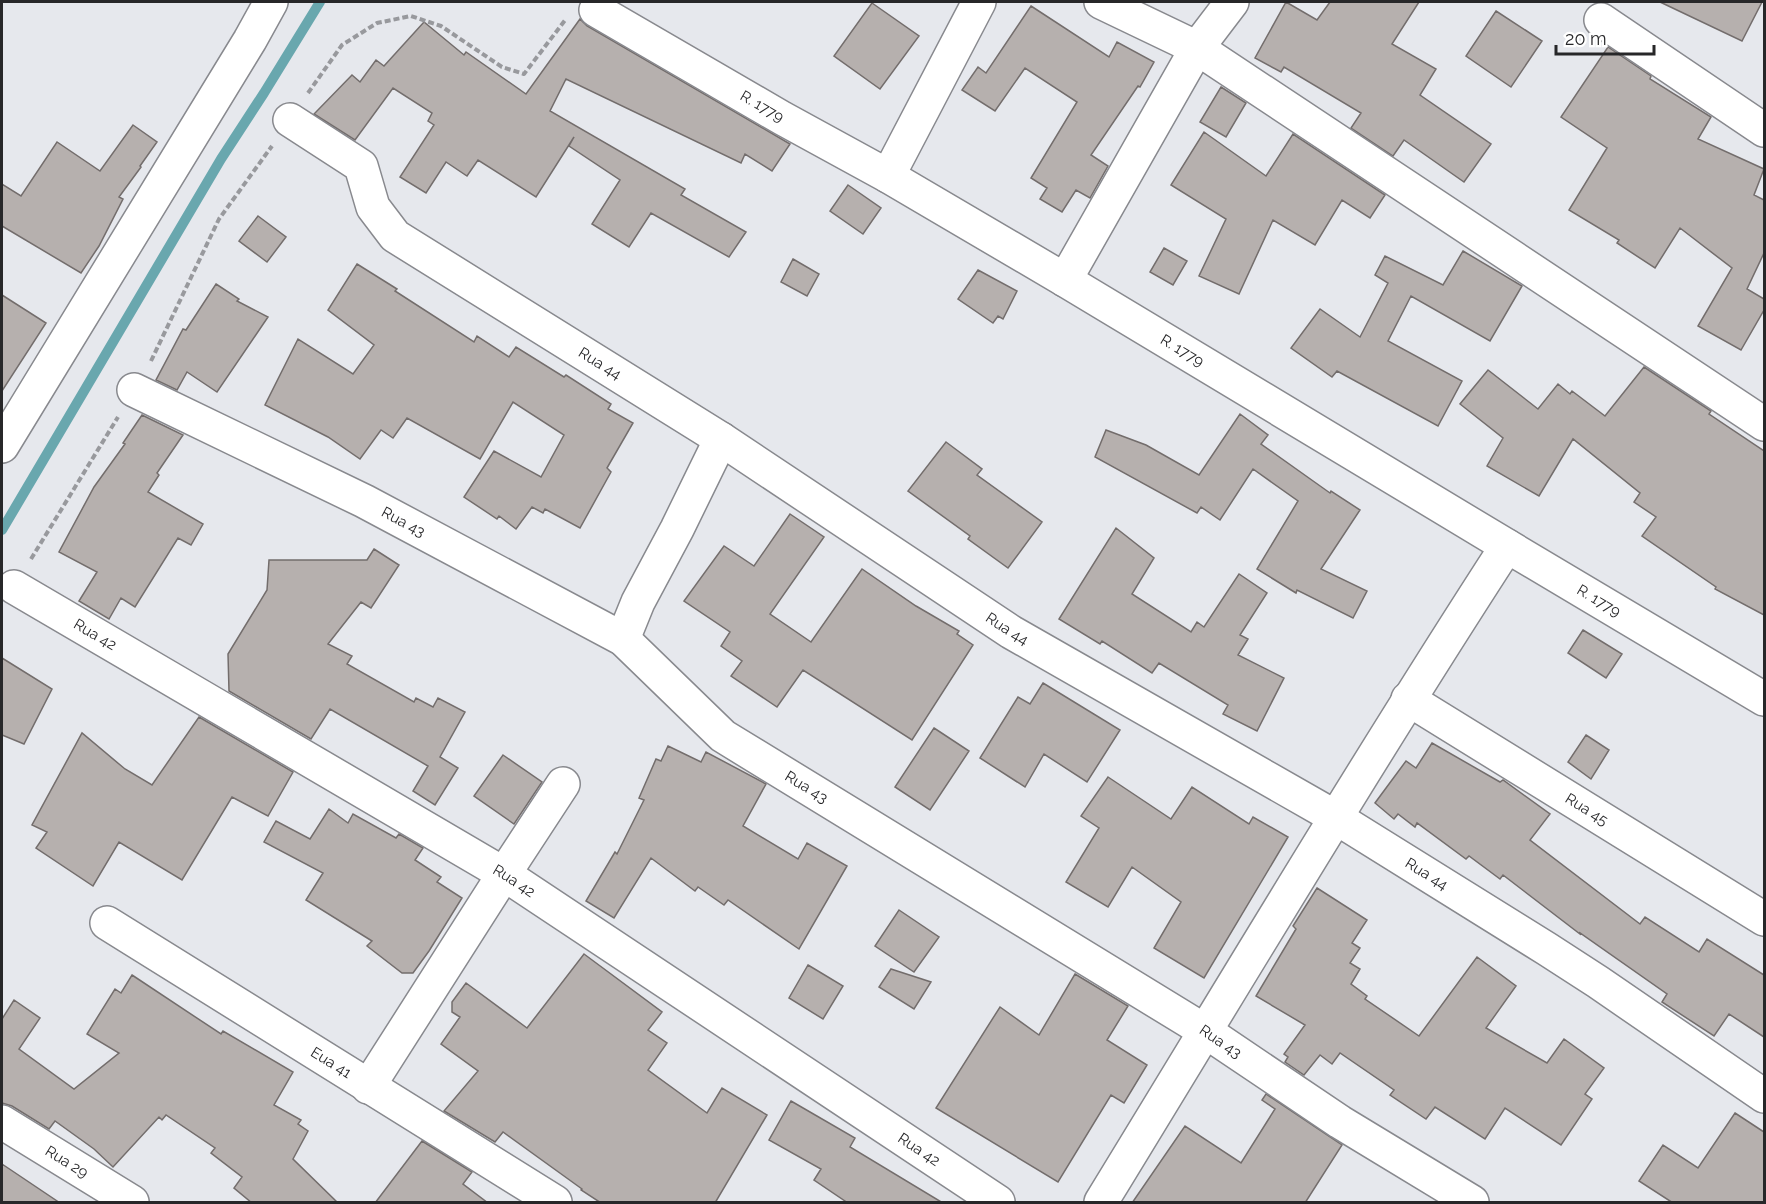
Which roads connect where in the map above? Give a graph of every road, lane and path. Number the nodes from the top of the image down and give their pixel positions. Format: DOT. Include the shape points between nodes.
graph roads {
  1 [pos="271,2"];
  2 [pos="980,2"];
  3 [pos="1101,2"];
  4 [pos="1232,2"];
  5 [pos="596,10"];
  6 [pos="1601,20"];
  7 [pos="1197,48"];
  8 [pos="290,120"];
  9 [pos="1764,130"];
  10 [pos="888,176"];
  11 [pos="1065,280"];
  12 [pos="134,390"];
  13 [pos="1764,424"];
  14 [pos="721,439"];
  15 [pos="2,446"];
  16 [pos="1507,546"];
  17 [pos="14,587"];
  18 [pos="623,639"];
  19 [pos="1408,699"];
  20 [pos="1764,699"];
  21 [pos="563,784"];
  22 [pos="1335,818"];
  23 [pos="504,874"];
  24 [pos="1764,919"];
  25 [pos="107,922"];
  26 [pos="1205,1031"];
  27 [pos="368,1087"];
  28 [pos="1764,1096"];
  29 [pos="2,1122"];
  30 [pos="132,1203"];
  31 [pos="555,1203"];
  32 [pos="998,1203"];
  33 [pos="1101,1203"];
  34 [pos="1472,1203"];
  1 -- 15 [label="street"];
  2 -- 10 [label="street"];
  3 -- 7 [label="street"];
  4 -- 7 [label="street"];
  5 -- 8 [label="path" via="572,12 524,74 502,67 441,26 411,16 377,23 342,45"];
  5 -- 10 [label="street, R. 1779"];
  6 -- 9 [label="street"];
  7 -- 11 [label="street"];
  7 -- 13 [label="street"];
  8 -- 14 [label="street, Rua 44" via="361,166 373,207 395,236"];
  10 -- 11 [label="street, R. 1779"];
  11 -- 16 [label="street, R. 1779"];
  12 -- 18 [label="street, Rua 43" via="364,501"];
  14 -- 18 [label="street"];
  14 -- 22 [label="street, Rua 44" via="1011,632"];
  16 -- 19 [label="street"];
  16 -- 20 [label="street, R. 1779"];
  17 -- 23 [label="street, Rua 42"];
  18 -- 26 [label="street, Rua 43" via="723,736"];
  19 -- 22 [label="street"];
  19 -- 24 [label="street, Rua 45"];
  21 -- 23 [label="street"];
  22 -- 26 [label="street"];
  22 -- 28 [label="street, Rua 44" via="1572,965"];
  23 -- 27 [label="street"];
  23 -- 32 [label="street, Rua 42"];
  25 -- 27 [label="street, Eua 41"];
  26 -- 33 [label="street"];
  26 -- 34 [label="street, Rua 43" via="1340,1122"];
  27 -- 31 [label="street, Eua 41"];
  29 -- 30 [label="street, Rua 29"];
}
